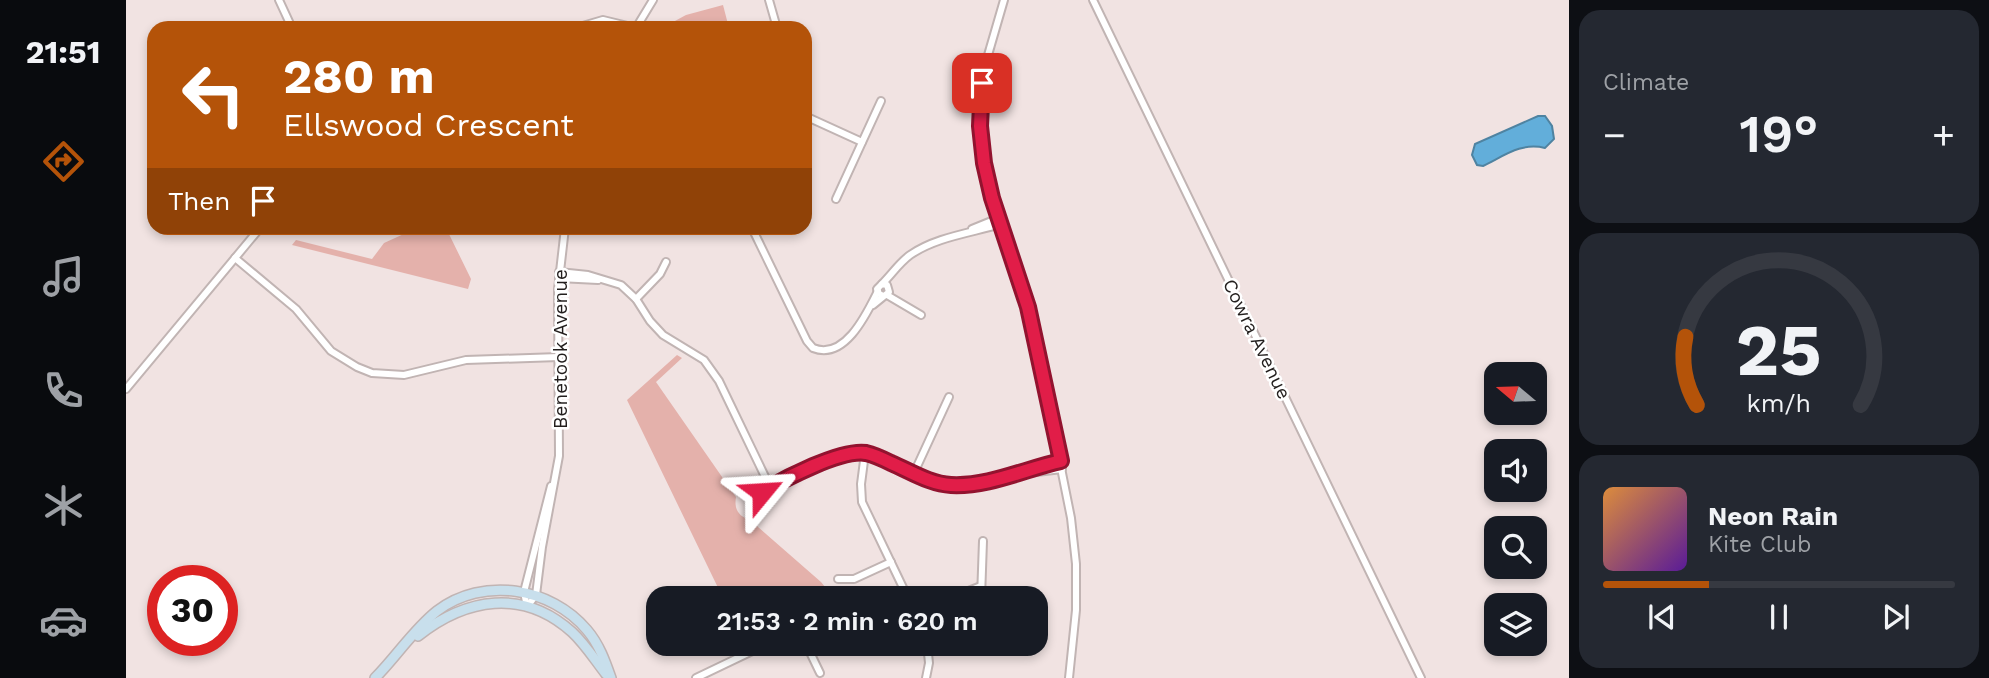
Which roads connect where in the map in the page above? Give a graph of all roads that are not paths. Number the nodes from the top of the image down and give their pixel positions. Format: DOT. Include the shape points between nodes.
graph roads {
  1 [pos="279,0"];
  2 [pos="653,0"];
  3 [pos="770,0"];
  4 [pos="1004,0"];
  5 [pos="1093,0"];
  6 [pos="289,21"];
  7 [pos="640,21"];
  8 [pos="776,21"];
  9 [pos="881,100"];
  10 [pos="812,119"];
  11 [pos="862,142"];
  12 [pos="836,199"];
  13 [pos="1000,221"];
  14 [pos="254,235"];
  15 [pos="564,235"];
  16 [pos="755,235"];
  17 [pos="235,258"];
  18 [pos="666,262"];
  19 [pos="559,275"];
  20 [pos="885,290"];
  21 [pos="636,299"];
  22 [pos="921,315"];
  23 [pos="559,357"];
  24 [pos="126,389"];
  25 [pos="949,397"];
  26 [pos="865,453"];
  27 [pos="1062,465"];
  28 [pos="556,471"];
  29 [pos="914,473"];
  30 [pos="770,487"];
  31 [pos="753,503"];
  32 [pos="983,541"];
  33 [pos="891,562"];
  34 [pos="838,579"];
  35 [pos="902,586"];
  36 [pos="981,586"];
  37 [pos="524,592"];
  38 [pos="537,595"];
  39 [pos="527,607"];
  40 [pos="406,645"];
  41 [pos="742,656"];
  42 [pos="812,656"];
  43 [pos="929,656"];
  44 [pos="820,673"];
  45 [pos="375,678"];
  46 [pos="610,678"];
  47 [pos="696,678"];
  48 [pos="926,678"];
  49 [pos="1069,678"];
  50 [pos="1421,678"];
  1 -- 6 [label="street"];
  2 -- 7 [label="street"];
  3 -- 8 [label="street"];
  4 -- 13 [label="street" via="986,62 981,103 984,163"];
  5 -- 50 [label="street, Cowra Avenue"];
  9 -- 11 [label="street"];
  10 -- 11 [label="street"];
  11 -- 12 [label="street"];
  13 -- 20 [label="street" via="916,251 901,263"];
  13 -- 27 [label="street" via="1031,318"];
  14 -- 17 [label="street"];
  15 -- 19 [label="street, Benetook Avenue"];
  16 -- 20 [label="street" via="813,348 829,350 843,342"];
  17 -- 23 [label="street" via="296,309 331,351 372,373 404,375 466,359"];
  17 -- 24 [label="street"];
  18 -- 21 [label="street" via="656,280"];
  19 -- 21 [label="street" via="607,280"];
  19 -- 23 [label="street, Benetook Avenue"];
  20 -- 22 [label="street"];
  21 -- 30 [label="street" via="663,335 711,367"];
  23 -- 28 [label="street, Benetook Avenue"];
  25 -- 29 [label="street"];
  26 -- 29 [label="street"];
  26 -- 30 [label="street" via="834,457"];
  26 -- 33 [label="street" via="863,502"];
  27 -- 29 [label="street" via="949,485"];
  27 -- 49 [label="street" via="1076,564"];
  28 -- 37 [label="street, Benetook Avenue"];
  28 -- 38 [label="street, Benetook Avenue"];
  30 -- 31 [label="street"];
  32 -- 36 [label="street"];
  33 -- 34 [label="street" via="855,579"];
  33 -- 35 [label="street"];
  37 -- 38 [label="main road"];
  37 -- 39 [label="street, Benetook Avenue"];
  37 -- 40 [label="main road" via="492,590 464,596 437,611"];
  38 -- 39 [label="street"];
  38 -- 46 [label="main road" via="565,609 587,630"];
  39 -- 40 [label="main road" via="495,603 463,608"];
  39 -- 46 [label="main road" via="547,614 574,634"];
  40 -- 45 [label="main road"];
  41 -- 47 [label="street"];
  42 -- 44 [label="street"];
  43 -- 48 [label="street"];
}
